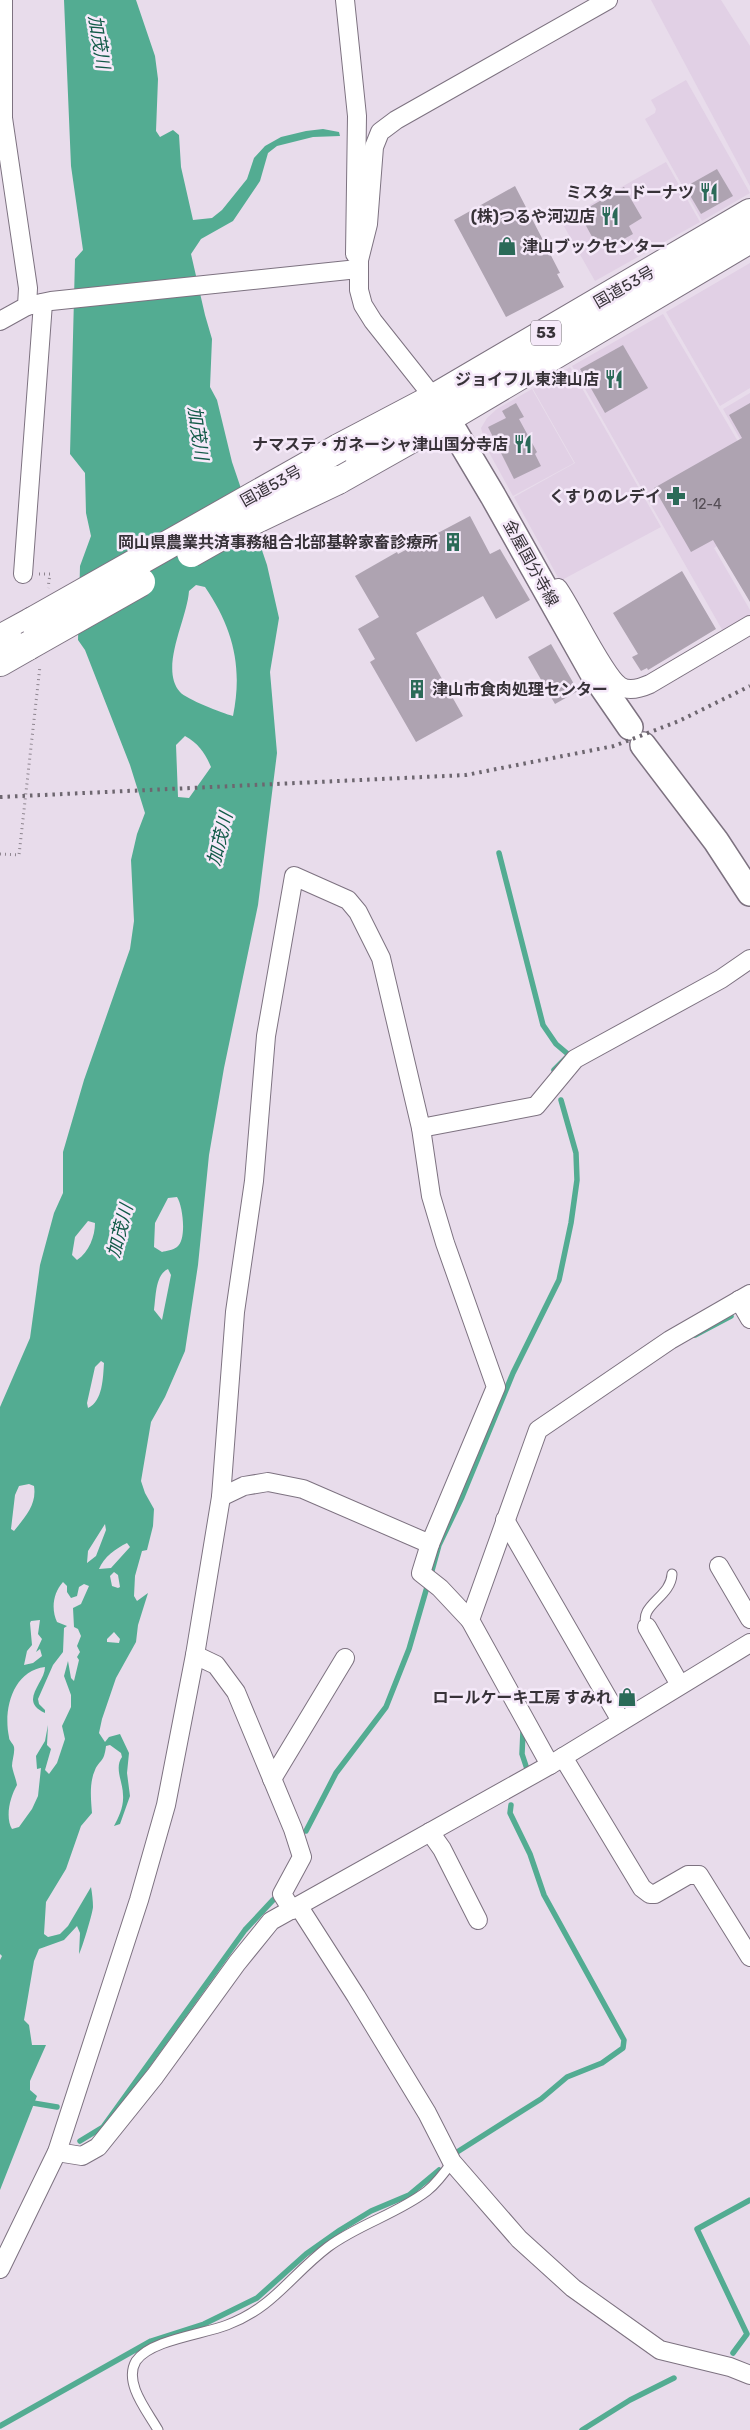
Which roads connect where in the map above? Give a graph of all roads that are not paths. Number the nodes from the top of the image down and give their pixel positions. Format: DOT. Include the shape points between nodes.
graph roads {
  1 [pos="4,0"];
  2 [pos="344,0"];
  3 [pos="608,0"];
  4 [pos="6,182"];
  5 [pos="749,211"];
  6 [pos="750,239"];
  7 [pos="358,269"];
  8 [pos="41,303"];
  9 [pos="0,321"];
  10 [pos="441,408"];
  11 [pos="527,555"];
  12 [pos="23,574"];
  13 [pos="750,625"];
  14 [pos="0,639"];
  15 [pos="34,643"];
  16 [pos="0,662"];
  17 [pos="750,893"];
  18 [pos="750,959"];
  19 [pos="421,1128"];
  20 [pos="745,1297"];
  21 [pos="750,1318"];
  22 [pos="221,1497"];
  23 [pos="505,1520"];
  24 [pos="430,1544"];
  25 [pos="718,1566"];
  26 [pos="672,1574"];
  27 [pos="750,1619"];
  28 [pos="470,1620"];
  29 [pos="647,1627"];
  30 [pos="750,1643"];
  31 [pos="195,1656"];
  32 [pos="345,1658"];
  33 [pos="680,1686"];
  34 [pos="622,1721"];
  35 [pos="556,1761"];
  36 [pos="272,1779"];
  37 [pos="430,1832"];
  38 [pos="295,1908"];
  39 [pos="478,1920"];
  40 [pos="750,1957"];
  41 [pos="56,2152"];
  42 [pos="452,2162"];
  43 [pos="0,2269"];
  44 [pos="750,2375"];
  45 [pos="158,2430"];
  1 -- 4 [label="street"];
  2 -- 7 [label="street" via="357,116 354,241"];
  3 -- 7 [label="street" via="380,132 374,147 368,224"];
  4 -- 8 [label="street" via="28,288"];
  5 -- 10 [label="highway, 国道53号 / 53" via="616,287"];
  6 -- 10 [label="highway, 国道53号 / 53"];
  7 -- 8 [label="street"];
  7 -- 10 [label="street" via="361,298 368,313"];
  8 -- 9 [label="street"];
  8 -- 12 [label="street"];
  10 -- 11 [label="main road, 金屋国分寺線"];
  10 -- 15 [label="highway, 国道53号 / 53, bridge" via="338,480 221,536"];
  10 -- 15 [label="highway, 国道53号 / 53, bridge" via="339,448"];
  11 -- 13 [label="street" via="555,584 611,677 624,688 650,684"];
  11 -- 17 [label="main road, 金屋国分寺線" via="592,672 716,841"];
  14 -- 15 [label="highway, 国道53号 / 53"];
  15 -- 16 [label="highway, 国道53号 / 53"];
  18 -- 19 [label="street" via="721,979 575,1059 536,1106"];
  19 -- 22 [label="street" via="381,958 362,919 348,900 294,876 266,1036 254,1181 235,1312"];
  19 -- 24 [label="street" via="431,1196 496,1386"];
  20 -- 21 [label="street"];
  20 -- 23 [label="street" via="670,1340 538,1430"];
  22 -- 24 [label="street" via="244,1486 268,1482 303,1489"];
  22 -- 31 [label="street"];
  23 -- 28 [label="street"];
  23 -- 34 [label="street"];
  24 -- 28 [label="street" via="421,1573"];
  25 -- 27 [label="street"];
  26 -- 29 [label="lane" via="671,1584 646,1613"];
  28 -- 35 [label="street"];
  29 -- 33 [label="street"];
  30 -- 33 [label="street"];
  31 -- 36 [label="street" via="216,1665 236,1692"];
  31 -- 41 [label="street" via="164,1814 140,1900"];
  32 -- 36 [label="street"];
  33 -- 34 [label="street"];
  34 -- 35 [label="street"];
  35 -- 37 [label="street"];
  35 -- 40 [label="street" via="642,1888 655,1894 688,1875 699,1875"];
  36 -- 38 [label="street" via="302,1857 282,1894"];
  37 -- 38 [label="street"];
  37 -- 39 [label="street"];
  38 -- 41 [label="street" via="265,1928 98,2147 82,2156"];
  38 -- 42 [label="street" via="356,1996"];
  41 -- 43 [label="street"];
  42 -- 44 [label="street" via="519,2239 581,2294 660,2350"];
  42 -- 45 [label="lane" via="429,2190 329,2246 267,2304 249,2316 142,2354 136,2362 133,2380"];
}
